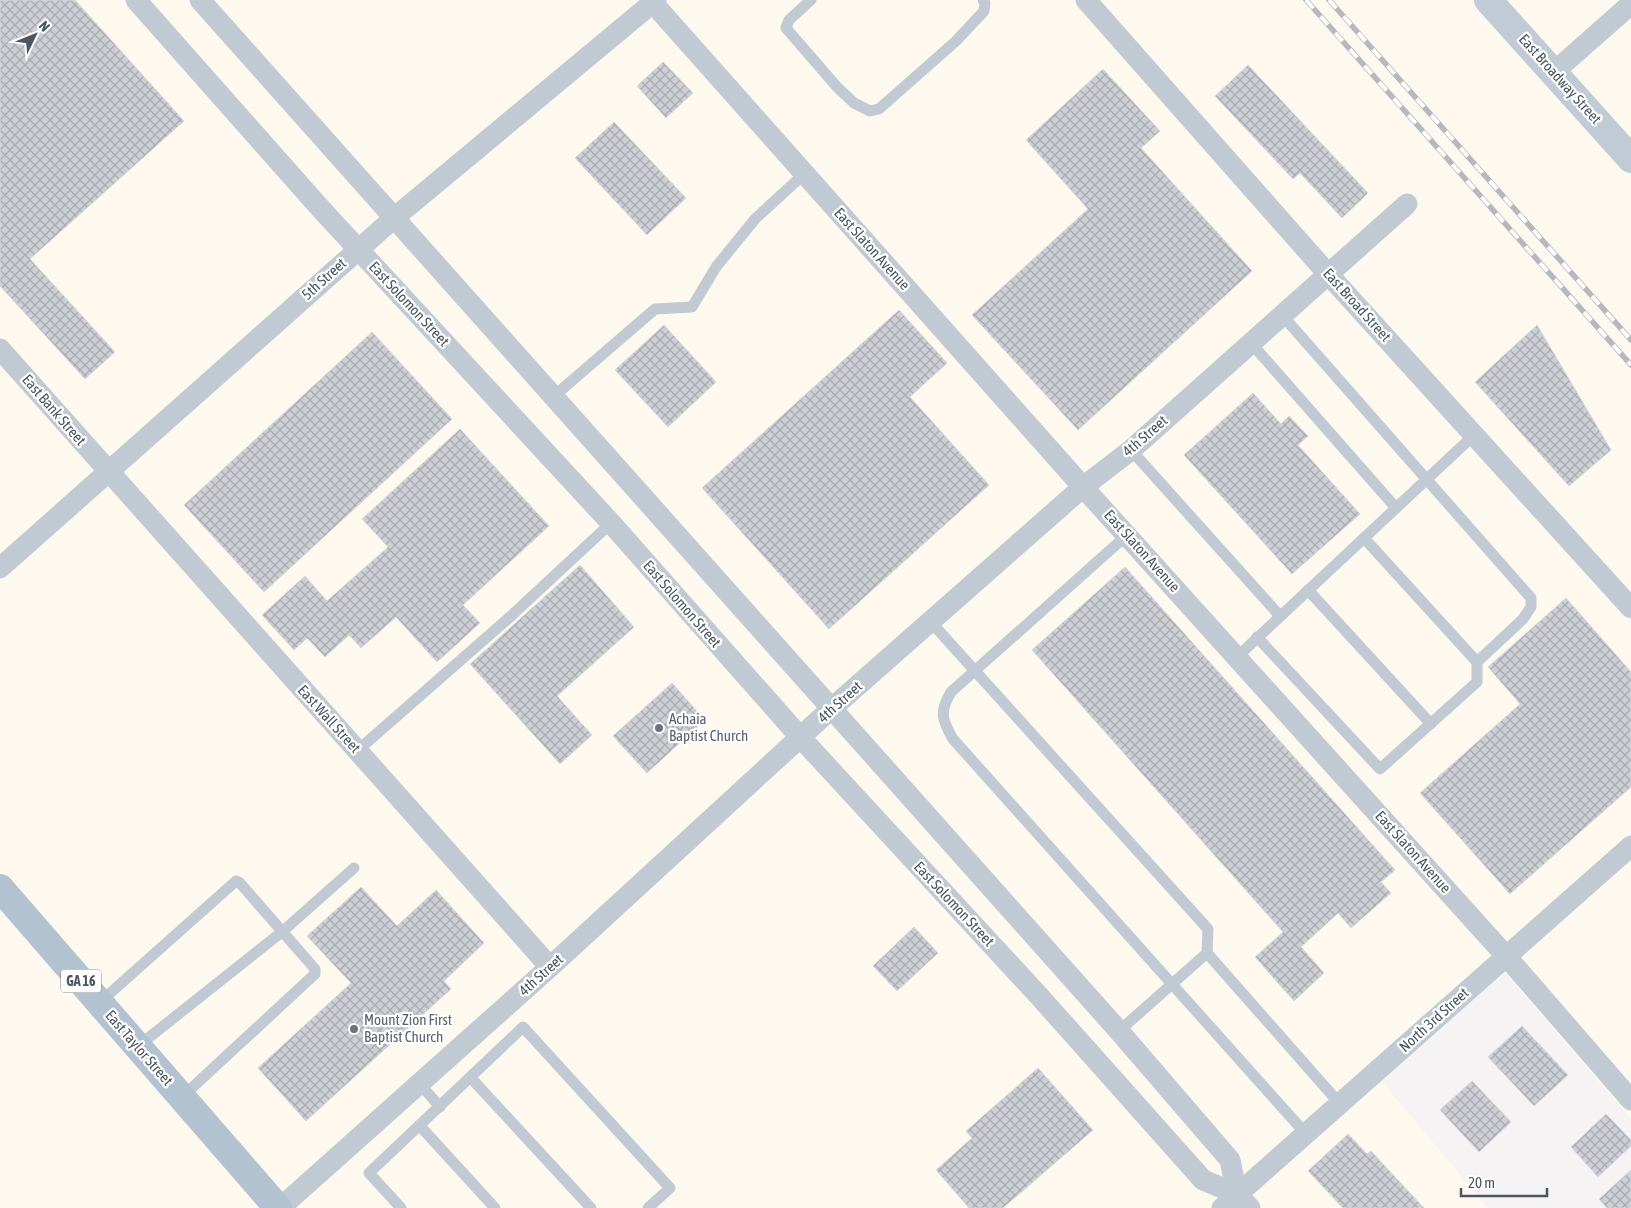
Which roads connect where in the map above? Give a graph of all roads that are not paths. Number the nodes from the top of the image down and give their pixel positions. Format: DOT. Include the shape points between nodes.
graph roads {
  1 [pos="136,0"];
  2 [pos="200,0"];
  3 [pos="811,0"];
  4 [pos="983,0"];
  5 [pos="1086,0"];
  6 [pos="1488,0"];
  7 [pos="654,1"];
  8 [pos="1631,4"];
  9 [pos="1554,72"];
  10 [pos="1631,159"];
  11 [pos="804,174"];
  12 [pos="1407,204"];
  13 [pos="394,218"];
  14 [pos="358,249"];
  15 [pos="1328,274"];
  16 [pos="1282,315"];
  17 [pos="1251,343"];
  18 [pos="0,349"];
  19 [pos="553,397"];
  20 [pos="1474,435"];
  21 [pos="1131,450"];
  22 [pos="108,471"];
  23 [pos="1427,479"];
  24 [pos="1083,487"];
  25 [pos="1396,508"];
  26 [pos="611,523"];
  27 [pos="1127,535"];
  28 [pos="1364,538"];
  29 [pos="0,568"];
  30 [pos="1308,590"];
  31 [pos="1631,608"];
  32 [pos="1280,616"];
  33 [pos="930,621"];
  34 [pos="1257,637"];
  35 [pos="1237,656"];
  36 [pos="1477,662"];
  37 [pos="974,670"];
  38 [pos="831,709"];
  39 [pos="1431,724"];
  40 [pos="800,737"];
  41 [pos="358,751"];
  42 [pos="1631,846"];
  43 [pos="354,868"];
  44 [pos="0,888"];
  45 [pos="282,931"];
  46 [pos="1207,953"];
  47 [pos="1506,956"];
  48 [pos="550,967"];
  49 [pos="1172,983"];
  50 [pos="100,1003"];
  51 [pos="1119,1031"];
  52 [pos="137,1046"];
  53 [pos="471,1078"];
  54 [pos="420,1084"];
  55 [pos="182,1098"];
  56 [pos="1631,1100"];
  57 [pos="1340,1104"];
  58 [pos="440,1107"];
  59 [pos="420,1126"];
  60 [pos="1306,1134"];
  61 [pos="1244,1201"];
  62 [pos="279,1208"];
  63 [pos="400,1208"];
  64 [pos="495,1208"];
  65 [pos="591,1208"];
  66 [pos="648,1208"];
  67 [pos="1222,1208"];
  1 -- 14 [label="street, East Solomon Street"];
  2 -- 13 [label="street"];
  3 -- 4 [label="lane" via="789,20 786,28 837,87 854,103 870,111 879,109 956,41 984,11"];
  5 -- 15 [label="street, East Broad Street"];
  6 -- 9 [label="main road, East Broadway Street"];
  7 -- 11 [label="street, East Slaton Avenue"];
  7 -- 13 [label="street, 5th Street"];
  8 -- 9 [label="street"];
  9 -- 10 [label="main road, East Broadway Street"];
  11 -- 19 [label="lane" via="755,219 716,267 692,308 655,309"];
  11 -- 24 [label="street, East Slaton Avenue"];
  12 -- 15 [label="street, 4th Street"];
  13 -- 14 [label="street, 5th Street"];
  13 -- 19 [label="street"];
  14 -- 22 [label="street, 5th Street"];
  14 -- 26 [label="street, East Solomon Street"];
  15 -- 16 [label="street, 4th Street"];
  15 -- 20 [label="street, East Broad Street"];
  16 -- 17 [label="street, 4th Street"];
  16 -- 23 [label="lane"];
  17 -- 21 [label="street, 4th Street"];
  17 -- 25 [label="lane"];
  18 -- 22 [label="street, East Bank Street"];
  19 -- 38 [label="street"];
  20 -- 23 [label="lane"];
  20 -- 31 [label="street, East Broad Street"];
  21 -- 24 [label="street, 4th Street"];
  21 -- 32 [label="lane"];
  22 -- 29 [label="street, 5th Street"];
  22 -- 41 [label="street, East Wall Street"];
  23 -- 25 [label="lane"];
  23 -- 36 [label="lane" via="1531,598 1531,607 1523,619"];
  24 -- 27 [label="street, East Slaton Avenue"];
  24 -- 33 [label="street, 4th Street"];
  25 -- 28 [label="lane"];
  26 -- 40 [label="street, East Solomon Street"];
  26 -- 41 [label="lane"];
  27 -- 35 [label="street, East Slaton Avenue"];
  27 -- 37 [label="lane"];
  28 -- 30 [label="lane"];
  28 -- 36 [label="lane"];
  30 -- 32 [label="lane"];
  30 -- 39 [label="lane"];
  32 -- 34 [label="lane"];
  33 -- 37 [label="lane"];
  33 -- 38 [label="street, 4th Street"];
  34 -- 35 [label="lane"];
  34 -- 39 [label="lane" via="1380,769"];
  35 -- 47 [label="street, East Slaton Avenue"];
  36 -- 39 [label="lane" via="1477,682"];
  37 -- 46 [label="lane" via="1208,929"];
  37 -- 49 [label="lane" via="951,692 942,711 944,724 953,739"];
  38 -- 40 [label="street, 4th Street"];
  38 -- 51 [label="street"];
  40 -- 48 [label="street, 4th Street"];
  40 -- 61 [label="street, East Solomon Street" via="1040,997 1203,1180"];
  41 -- 48 [label="street, East Wall Street"];
  42 -- 47 [label="street, North 3rd Street"];
  43 -- 45 [label="lane"];
  44 -- 50 [label="main road, East Taylor Street / GA 16"];
  45 -- 50 [label="lane" via="236,882"];
  45 -- 52 [label="lane"];
  45 -- 55 [label="lane" via="315,968 315,974"];
  46 -- 49 [label="lane"];
  46 -- 57 [label="lane"];
  47 -- 56 [label="street, East Slaton Avenue"];
  47 -- 57 [label="street, North 3rd Street"];
  48 -- 54 [label="street, 4th Street"];
  49 -- 51 [label="lane"];
  49 -- 60 [label="lane"];
  50 -- 52 [label="main road, East Taylor Street / GA 16"];
  51 -- 61 [label="street" via="1230,1160"];
  52 -- 55 [label="main road, East Taylor Street / GA 16"];
  53 -- 58 [label="lane"];
  53 -- 65 [label="lane"];
  53 -- 66 [label="lane" via="523,1028 670,1188"];
  54 -- 58 [label="lane"];
  54 -- 62 [label="street, 4th Street"];
  55 -- 62 [label="main road, East Taylor Street / GA 16"];
  57 -- 60 [label="street, North 3rd Street"];
  58 -- 59 [label="lane"];
  59 -- 63 [label="lane" via="369,1173"];
  59 -- 64 [label="lane"];
  60 -- 61 [label="street, North 3rd Street"];
  61 -- 67 [label="street, North 3rd Street"];
}
